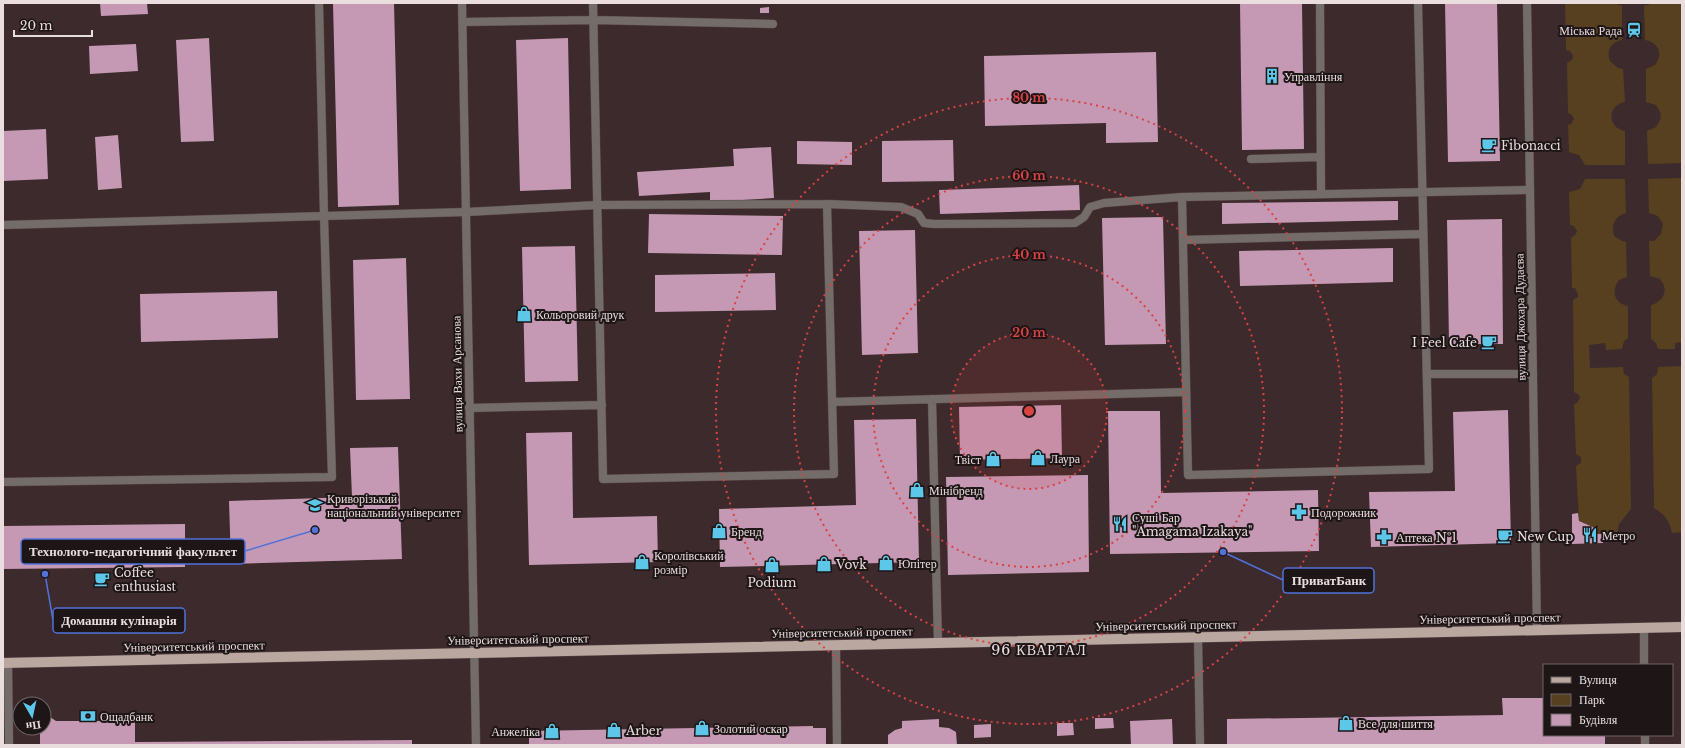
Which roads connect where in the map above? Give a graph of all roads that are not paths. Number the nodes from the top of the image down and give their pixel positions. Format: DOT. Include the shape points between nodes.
graph roads {
  1 [pos="318,3"];
  2 [pos="462,3"];
  3 [pos="592,3"];
  4 [pos="1320,3"];
  5 [pos="1418,3"];
  6 [pos="1527,3"];
  7 [pos="593,20"];
  8 [pos="463,22"];
  9 [pos="773,24"];
  10 [pos="1320,157"];
  11 [pos="1251,159"];
  12 [pos="1530,190"];
  13 [pos="1422,192"];
  14 [pos="1321,194"];
  15 [pos="1182,197"];
  16 [pos="827,204"];
  17 [pos="597,205"];
  18 [pos="466,212"];
  19 [pos="324,216"];
  20 [pos="3,224"];
  21 [pos="1424,234"];
  22 [pos="1183,240"];
  23 [pos="1427,374"];
  24 [pos="1533,374"];
  25 [pos="1186,392"];
  26 [pos="932,399"];
  27 [pos="832,402"];
  28 [pos="602,405"];
  29 [pos="469,408"];
  30 [pos="3,482"];
  31 [pos="1644,627"];
  32 [pos="1682,627"];
  33 [pos="1537,630"];
  34 [pos="1198,637"];
  35 [pos="938,643"];
  36 [pos="836,645"];
  37 [pos="474,653"];
  38 [pos="5,663"];
  39 [pos="1644,664"];
  40 [pos="9,745"];
  41 [pos="476,745"];
  42 [pos="837,745"];
  43 [pos="1200,745"];
  1 -- 19 [label="street"];
  2 -- 8 [label="street, вулиця Вахи Арсанова"];
  3 -- 7 [label="street"];
  4 -- 10 [label="street"];
  5 -- 13 [label="street"];
  6 -- 12 [label="street, вулиця Джохара Дудаєва"];
  7 -- 8 [label="street"];
  7 -- 9 [label="street"];
  7 -- 17 [label="street"];
  8 -- 18 [label="street, вулиця Вахи Арсанова"];
  10 -- 11 [label="street"];
  10 -- 14 [label="street"];
  12 -- 13 [label="street"];
  12 -- 24 [label="street, вулиця Джохара Дудаєва"];
  13 -- 14 [label="street"];
  13 -- 21 [label="street"];
  14 -- 15 [label="street"];
  15 -- 16 [label="street" via="1104,203 1090,207 1084,217 1075,223 934,224 924,223 918,214 901,207"];
  15 -- 22 [label="street"];
  16 -- 17 [label="street"];
  16 -- 27 [label="street"];
  17 -- 18 [label="street"];
  17 -- 28 [label="street"];
  18 -- 19 [label="street"];
  18 -- 29 [label="street, вулиця Вахи Арсанова"];
  19 -- 20 [label="street"];
  19 -- 30 [label="street" via="332,477"];
  21 -- 22 [label="street"];
  21 -- 23 [label="street"];
  22 -- 25 [label="street"];
  23 -- 24 [label="street"];
  23 -- 25 [label="street" via="1429,469 1188,475"];
  24 -- 33 [label="street, вулиця Джохара Дудаєва"];
  25 -- 26 [label="street"];
  26 -- 27 [label="street"];
  26 -- 35 [label="street"];
  27 -- 28 [label="street" via="834,474 604,479"];
  28 -- 29 [label="street"];
  29 -- 37 [label="street, вулиця Вахи Арсанова"];
  31 -- 32 [label="main road, Університетський проспект"];
  31 -- 33 [label="main road, Університетський проспект"];
  31 -- 39 [label="street"];
  33 -- 34 [label="main road, Університетський проспект"];
  34 -- 35 [label="main road, Університетський проспект"];
  34 -- 43 [label="street"];
  35 -- 36 [label="main road, Університетський проспект"];
  36 -- 37 [label="main road, Університетський проспект"];
  36 -- 42 [label="street"];
  37 -- 38 [label="main road, Університетський проспект"];
  37 -- 41 [label="street, вулиця Вахи Арсанова"];
  38 -- 40 [label="street"];
}
